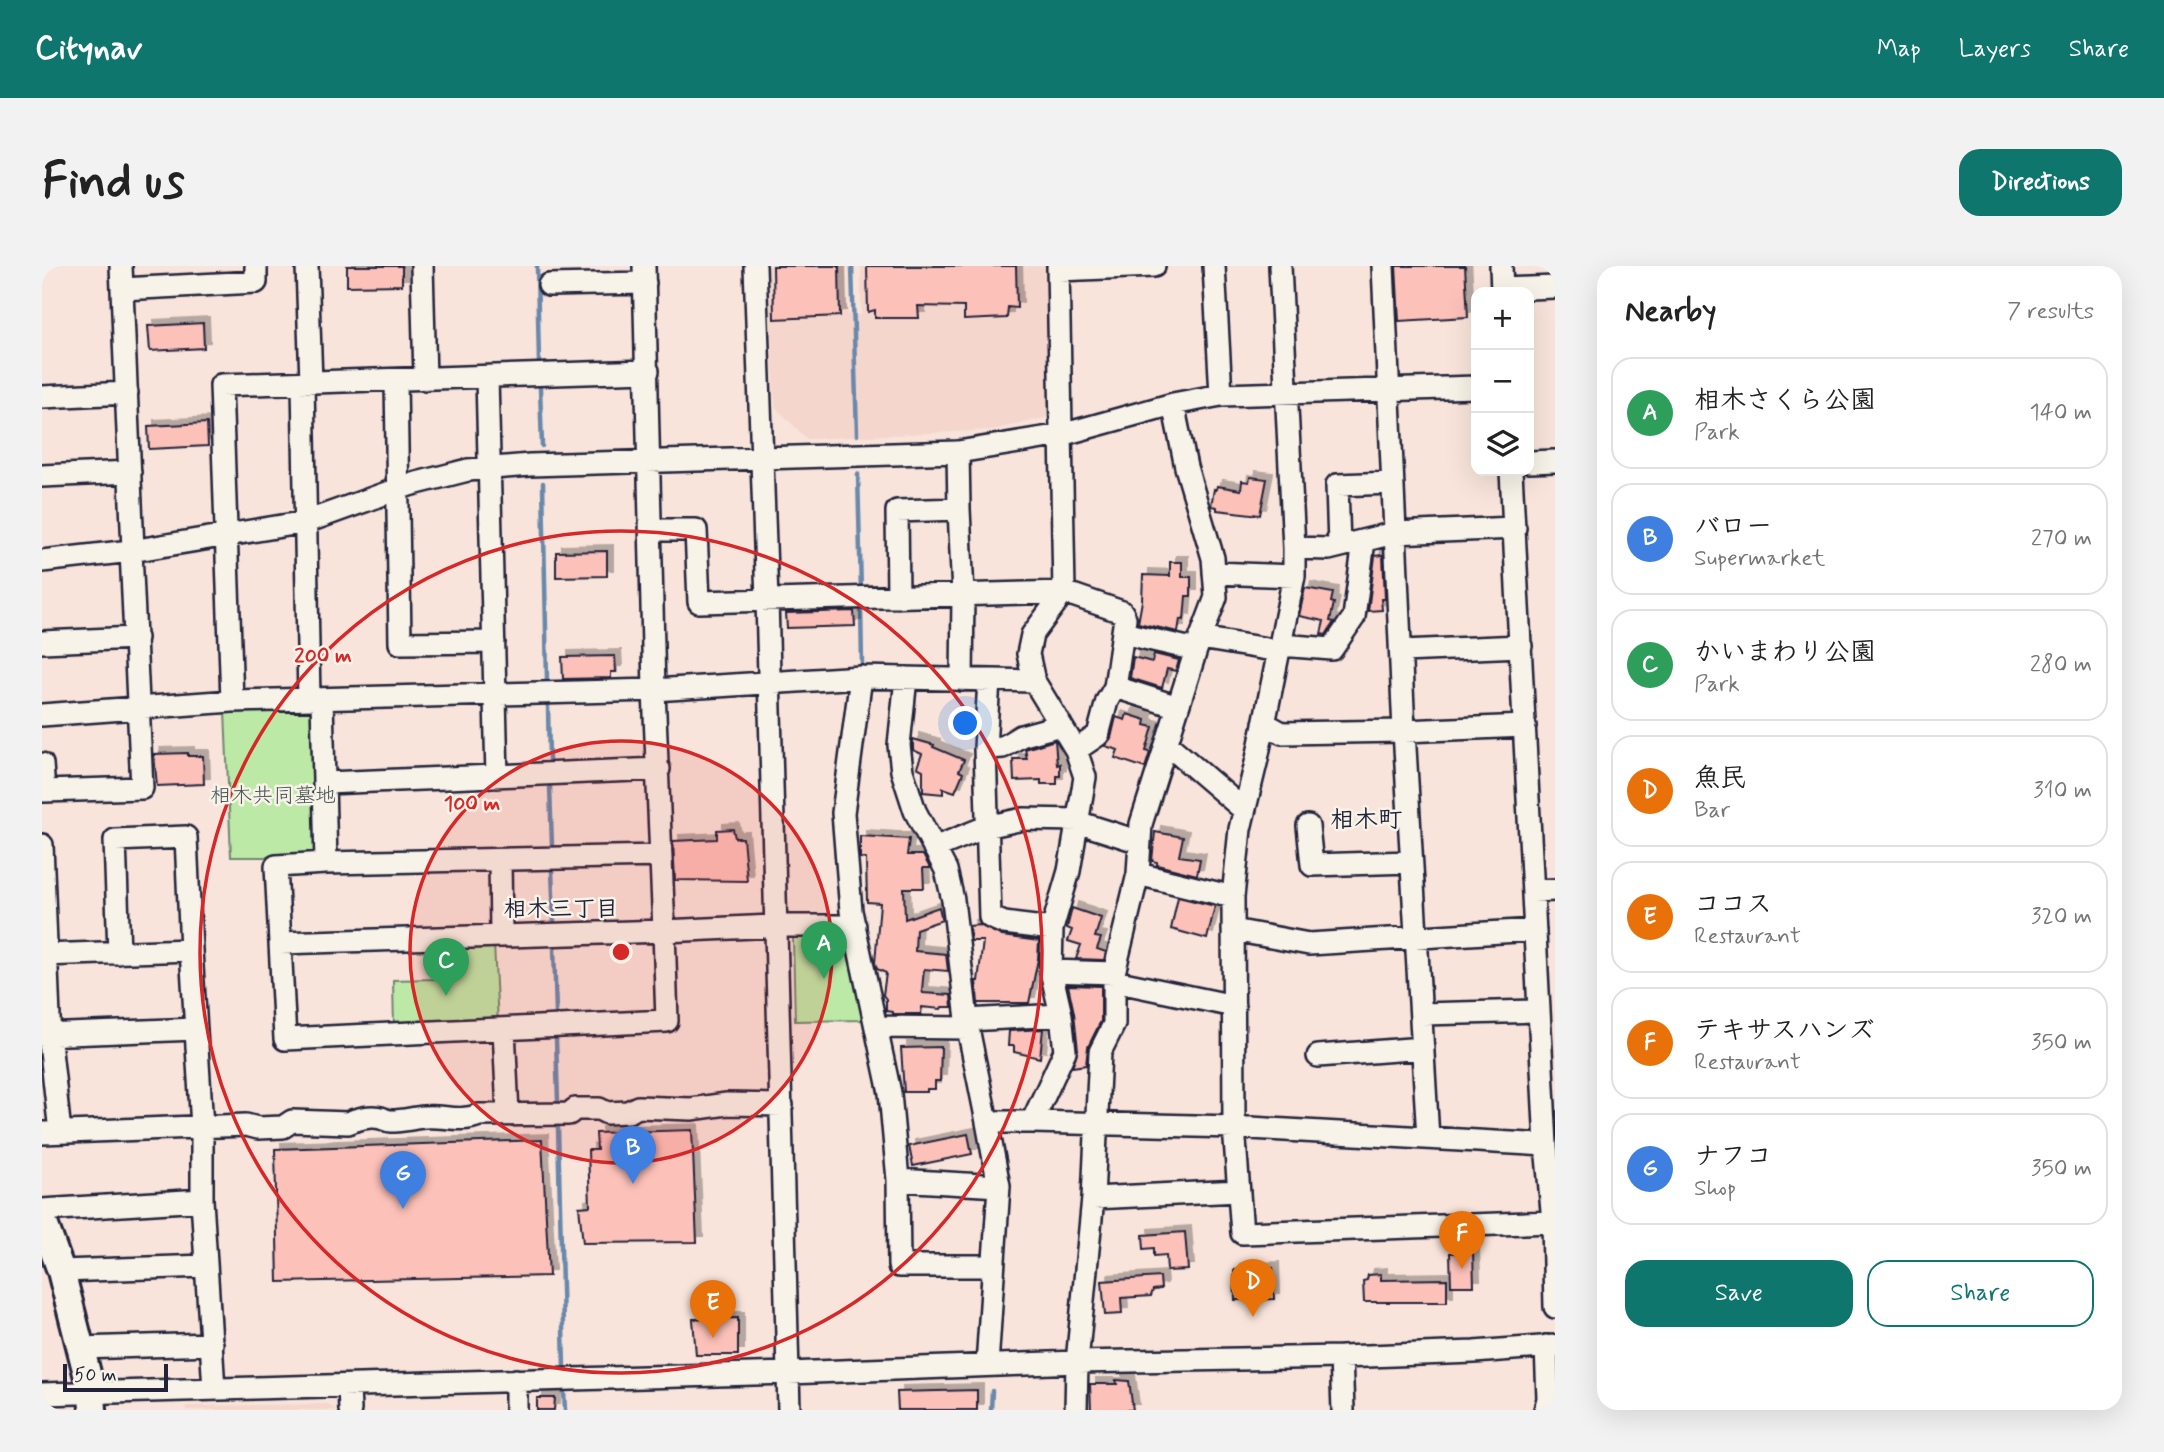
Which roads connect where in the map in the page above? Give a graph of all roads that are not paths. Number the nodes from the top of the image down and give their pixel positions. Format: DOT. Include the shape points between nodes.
graph roads {
  1 [pos="121,266"];
  2 [pos="256,266"];
  3 [pos="307,266"];
  4 [pos="422,266"];
  5 [pos="755,266"];
  6 [pos="1154,266"];
  7 [pos="1214,266"];
  8 [pos="1280,266"];
  9 [pos="1383,266"];
  10 [pos="1501,266"];
  11 [pos="1058,268"];
  12 [pos="644,274"];
  13 [pos="550,285"];
  14 [pos="1502,287"];
  15 [pos="1555,288"];
  16 [pos="122,289"];
  17 [pos="1534,289"];
  18 [pos="648,372"];
  19 [pos="487,377"];
  20 [pos="425,379"];
  21 [pos="396,380"];
  22 [pos="307,383"];
  23 [pos="1471,387"];
  24 [pos="1388,389"];
  25 [pos="127,393"];
  26 [pos="1286,393"];
  27 [pos="1221,395"];
  28 [pos="42,397"];
  29 [pos="1173,404"];
  30 [pos="1061,435"];
  31 [pos="958,452"];
  32 [pos="762,460"];
  33 [pos="1555,461"];
  34 [pos="649,463"];
  35 [pos="1534,463"];
  36 [pos="489,469"];
  37 [pos="130,472"];
  38 [pos="42,476"];
  39 [pos="1511,476"];
  40 [pos="1392,483"];
  41 [pos="398,489"];
  42 [pos="959,509"];
  43 [pos="306,522"];
  44 [pos="1515,528"];
  45 [pos="651,530"];
  46 [pos="1394,533"];
  47 [pos="226,536"];
  48 [pos="1364,541"];
  49 [pos="1339,546"];
  50 [pos="1294,548"];
  51 [pos="132,551"];
  52 [pos="42,561"];
  53 [pos="1214,573"];
  54 [pos="1294,576"];
  55 [pos="1064,592"];
  56 [pos="962,595"];
  57 [pos="898,597"];
  58 [pos="767,600"];
  59 [pos="1123,633"];
  60 [pos="136,638"];
  61 [pos="42,642"];
  62 [pos="494,642"];
  63 [pos="1198,644"];
  64 [pos="1521,646"];
  65 [pos="1279,648"];
  66 [pos="1402,651"];
  67 [pos="862,677"];
  68 [pos="906,678"];
  69 [pos="962,680"];
  70 [pos="989,680"];
  71 [pos="1034,681"];
  72 [pos="769,683"];
  73 [pos="1115,687"];
  74 [pos="654,690"];
  75 [pos="495,694"];
  76 [pos="316,699"];
  77 [pos="232,701"];
  78 [pos="1178,707"];
  79 [pos="139,709"];
  80 [pos="42,715"];
  81 [pos="1264,723"];
  82 [pos="1061,725"];
  83 [pos="1525,726"];
  84 [pos="1404,730"];
  85 [pos="1167,744"];
  86 [pos="985,748"];
  87 [pos="1076,750"];
  88 [pos="42,764"];
  89 [pos="659,769"];
  90 [pos="497,776"];
  91 [pos="326,783"];
  92 [pos="1244,810"];
  93 [pos="1077,821"];
  94 [pos="1308,826"];
  95 [pos="986,827"];
  96 [pos="1140,842"];
  97 [pos="42,845"];
  98 [pos="934,848"];
  99 [pos="662,856"];
  100 [pos="500,860"];
  101 [pos="1411,862"];
  102 [pos="326,863"];
  103 [pos="1138,874"];
  104 [pos="1555,890"];
  105 [pos="1534,891"];
  106 [pos="1233,897"];
  107 [pos="44,916"];
  108 [pos="990,917"];
  109 [pos="955,919"];
  110 [pos="775,926"];
  111 [pos="855,926"];
  112 [pos="1052,929"];
  113 [pos="1233,930"];
  114 [pos="1535,930"];
  115 [pos="664,931"];
  116 [pos="501,934"];
  117 [pos="1417,937"];
  118 [pos="280,943"];
  119 [pos="191,950"];
  120 [pos="119,953"];
  121 [pos="44,955"];
  122 [pos="1051,971"];
  123 [pos="1114,977"];
  124 [pos="1234,1006"];
  125 [pos="1539,1011"];
  126 [pos="1421,1014"];
  127 [pos="1060,1015"];
  128 [pos="967,1024"];
  129 [pos="877,1027"];
  130 [pos="196,1029"];
  131 [pos="504,1029"];
  132 [pos="46,1035"];
  133 [pos="1423,1048"];
  134 [pos="1318,1056"];
  135 [pos="782,1105"];
  136 [pos="508,1114"];
  137 [pos="987,1122"];
  138 [pos="1032,1122"];
  139 [pos="1097,1124"];
  140 [pos="1234,1127"];
  141 [pos="202,1128"];
  142 [pos="51,1133"];
  143 [pos="1428,1138"];
  144 [pos="1546,1145"];
  145 [pos="898,1180"];
  146 [pos="999,1186"];
  147 [pos="1239,1191"];
  148 [pos="1093,1198"];
  149 [pos="202,1200"];
  150 [pos="42,1210"];
  151 [pos="1553,1212"];
  152 [pos="42,1218"];
  153 [pos="1554,1255"];
  154 [pos="206,1266"];
  155 [pos="993,1266"];
  156 [pos="61,1271"];
  157 [pos="1555,1307"];
  158 [pos="212,1344"];
  159 [pos="1551,1346"];
  160 [pos="80,1348"];
  161 [pos="1341,1357"];
  162 [pos="1077,1362"];
  163 [pos="987,1365"];
  164 [pos="788,1373"];
  165 [pos="516,1380"];
  166 [pos="349,1386"];
  167 [pos="214,1389"];
  168 [pos="42,1394"];
  169 [pos="176,1400"];
  170 [pos="92,1402"];
  171 [pos="350,1410"];
  172 [pos="516,1410"];
  173 [pos="789,1410"];
  174 [pos="1076,1410"];
  175 [pos="1343,1410"];
  176 [pos="1545,1410"];
  1 -- 16 [label="street"];
  2 -- 16 [label="street" via="256,282"];
  3 -- 22 [label="street"];
  4 -- 20 [label="street"];
  5 -- 32 [label="street"];
  6 -- 11 [label="street"];
  7 -- 27 [label="street"];
  8 -- 26 [label="street"];
  9 -- 24 [label="street"];
  10 -- 14 [label="street"];
  11 -- 30 [label="street"];
  12 -- 13 [label="street"];
  12 -- 18 [label="street"];
  15 -- 17 [label="street"];
  16 -- 25 [label="street"];
  18 -- 19 [label="street"];
  18 -- 34 [label="street"];
  19 -- 20 [label="street"];
  19 -- 36 [label="street"];
  20 -- 21 [label="street"];
  21 -- 22 [label="street"];
  21 -- 41 [label="street"];
  22 -- 43 [label="street"];
  22 -- 47 [label="street" via="221,385"];
  23 -- 24 [label="street"];
  24 -- 26 [label="street"];
  24 -- 40 [label="street"];
  25 -- 28 [label="street"];
  25 -- 37 [label="street"];
  26 -- 27 [label="street"];
  26 -- 50 [label="street"];
  27 -- 29 [label="street"];
  29 -- 30 [label="street"];
  29 -- 53 [label="street"];
  30 -- 31 [label="street"];
  30 -- 55 [label="street"];
  31 -- 32 [label="street"];
  31 -- 42 [label="street"];
  32 -- 34 [label="street"];
  32 -- 58 [label="street"];
  33 -- 35 [label="street"];
  34 -- 36 [label="street"];
  34 -- 45 [label="street"];
  36 -- 41 [label="street"];
  36 -- 62 [label="street"];
  37 -- 38 [label="street"];
  37 -- 51 [label="street"];
  39 -- 44 [label="street"];
  40 -- 46 [label="street"];
  40 -- 49 [label="street" via="1337,485"];
  41 -- 43 [label="street"];
  41 -- 62 [label="street" via="400,643"];
  42 -- 56 [label="street"];
  42 -- 57 [label="street" via="898,511"];
  43 -- 47 [label="street"];
  43 -- 76 [label="street"];
  44 -- 46 [label="street"];
  44 -- 64 [label="street"];
  45 -- 58 [label="street" via="696,530 699,602"];
  45 -- 74 [label="street"];
  46 -- 48 [label="street"];
  46 -- 66 [label="street"];
  47 -- 51 [label="street"];
  47 -- 77 [label="street"];
  48 -- 49 [label="street"];
  48 -- 65 [label="street" via="1354,617 1332,649"];
  49 -- 50 [label="street"];
  50 -- 54 [label="street"];
  51 -- 52 [label="street"];
  51 -- 60 [label="street"];
  53 -- 54 [label="street"];
  53 -- 63 [label="street" via="1216,597"];
  54 -- 65 [label="street"];
  55 -- 56 [label="street"];
  55 -- 59 [label="street" via="1122,612"];
  55 -- 71 [label="street" via="1032,635 1028,654"];
  56 -- 57 [label="street"];
  56 -- 69 [label="street"];
  57 -- 58 [label="street"];
  58 -- 72 [label="street"];
  59 -- 63 [label="street"];
  59 -- 73 [label="street"];
  60 -- 61 [label="street"];
  60 -- 79 [label="street"];
  62 -- 75 [label="street"];
  63 -- 65 [label="street"];
  63 -- 78 [label="street"];
  64 -- 66 [label="street"];
  64 -- 83 [label="street"];
  65 -- 81 [label="street"];
  66 -- 84 [label="street"];
  67 -- 68 [label="street"];
  67 -- 72 [label="street"];
  67 -- 111 [label="street" via="843,813"];
  68 -- 69 [label="street"];
  68 -- 98 [label="street" via="899,745 902,771"];
  69 -- 70 [label="street"];
  70 -- 71 [label="street"];
  70 -- 86 [label="street"];
  71 -- 82 [label="street"];
  72 -- 74 [label="street"];
  72 -- 110 [label="street"];
  73 -- 78 [label="street"];
  73 -- 87 [label="street" via="1098,735"];
  74 -- 75 [label="street"];
  74 -- 89 [label="street"];
  75 -- 76 [label="street"];
  75 -- 90 [label="street"];
  76 -- 77 [label="street"];
  76 -- 91 [label="street"];
  77 -- 79 [label="street"];
  78 -- 85 [label="street"];
  79 -- 80 [label="street"];
  79 -- 88 [label="street" via="142,788 44,791"];
  81 -- 84 [label="street" via="1282,733"];
  81 -- 92 [label="street"];
  82 -- 86 [label="street" via="1021,736 1003,747"];
  82 -- 87 [label="street"];
  83 -- 84 [label="street"];
  83 -- 105 [label="street"];
  84 -- 101 [label="street"];
  85 -- 92 [label="street"];
  85 -- 96 [label="street" via="1141,824"];
  86 -- 95 [label="street"];
  87 -- 93 [label="street" via="1085,777"];
  89 -- 90 [label="street"];
  89 -- 99 [label="street"];
  90 -- 91 [label="street"];
  91 -- 102 [label="street"];
  92 -- 106 [label="street"];
  93 -- 95 [label="street" via="1023,819"];
  93 -- 96 [label="street"];
  93 -- 112 [label="street"];
  94 -- 101 [label="street" via="1312,865"];
  95 -- 98 [label="street"];
  95 -- 108 [label="street"];
  96 -- 103 [label="street"];
  97 -- 107 [label="street"];
  98 -- 109 [label="street" via="946,870"];
  99 -- 100 [label="street"];
  99 -- 115 [label="street"];
  100 -- 102 [label="street"];
  100 -- 116 [label="street"];
  101 -- 117 [label="street"];
  102 -- 118 [label="street" via="276,866"];
  103 -- 106 [label="street"];
  103 -- 123 [label="street"];
  104 -- 105 [label="street"];
  105 -- 114 [label="street"];
  106 -- 113 [label="street"];
  107 -- 121 [label="street"];
  108 -- 109 [label="street"];
  108 -- 112 [label="street"];
  109 -- 128 [label="street"];
  110 -- 111 [label="street"];
  110 -- 115 [label="street"];
  110 -- 135 [label="street"];
  111 -- 129 [label="street"];
  112 -- 122 [label="street"];
  113 -- 117 [label="street" via="1309,944"];
  113 -- 124 [label="street"];
  114 -- 117 [label="street"];
  114 -- 125 [label="street"];
  115 -- 116 [label="street"];
  115 -- 131 [label="street" via="667,1021"];
  116 -- 118 [label="street"];
  117 -- 126 [label="street"];
  118 -- 131 [label="street" via="285,1039"];
  119 -- 120 [label="street"];
  119 -- 120 [label="street" via="187,837 115,840"];
  119 -- 130 [label="street"];
  120 -- 121 [label="street"];
  121 -- 132 [label="street"];
  122 -- 123 [label="street"];
  122 -- 127 [label="street"];
  123 -- 124 [label="street"];
  123 -- 139 [label="street" via="1114,1024 1100,1052"];
  124 -- 140 [label="street"];
  125 -- 126 [label="street"];
  125 -- 144 [label="street"];
  126 -- 133 [label="street"];
  127 -- 128 [label="street"];
  127 -- 138 [label="street" via="1065,1051"];
  128 -- 129 [label="street"];
  128 -- 137 [label="street"];
  129 -- 145 [label="street" via="890,1093"];
  130 -- 132 [label="street"];
  130 -- 141 [label="street"];
  131 -- 136 [label="street"];
  132 -- 142 [label="street"];
  133 -- 134 [label="street"];
  133 -- 143 [label="street"];
  135 -- 136 [label="street"];
  135 -- 164 [label="street"];
  136 -- 141 [label="street"];
  137 -- 138 [label="street"];
  137 -- 146 [label="street"];
  138 -- 139 [label="street"];
  139 -- 140 [label="street"];
  139 -- 148 [label="street"];
  140 -- 143 [label="street"];
  140 -- 147 [label="street"];
  141 -- 142 [label="street"];
  141 -- 149 [label="street"];
  143 -- 144 [label="street"];
  144 -- 151 [label="street"];
  145 -- 146 [label="street"];
  145 -- 155 [label="street" via="899,1266"];
  146 -- 155 [label="street"];
  147 -- 148 [label="street"];
  147 -- 151 [label="street" via="1242,1233"];
  148 -- 162 [label="street"];
  149 -- 150 [label="street"];
  149 -- 154 [label="street"];
  151 -- 153 [label="street"];
  152 -- 156 [label="main road"];
  153 -- 157 [label="street"];
  154 -- 156 [label="street"];
  154 -- 158 [label="street"];
  155 -- 163 [label="street"];
  156 -- 160 [label="main road"];
  158 -- 160 [label="street"];
  158 -- 167 [label="street"];
  159 -- 161 [label="street"];
  159 -- 176 [label="street"];
  160 -- 170 [label="main road"];
  161 -- 162 [label="street"];
  161 -- 175 [label="street"];
  162 -- 163 [label="street"];
  162 -- 174 [label="street"];
  163 -- 164 [label="street"];
  164 -- 165 [label="street"];
  164 -- 173 [label="street"];
  165 -- 166 [label="street"];
  165 -- 172 [label="street"];
  166 -- 167 [label="street"];
  166 -- 171 [label="street"];
  167 -- 169 [label="street"];
  168 -- 170 [label="street"];
  169 -- 170 [label="street"];
}
